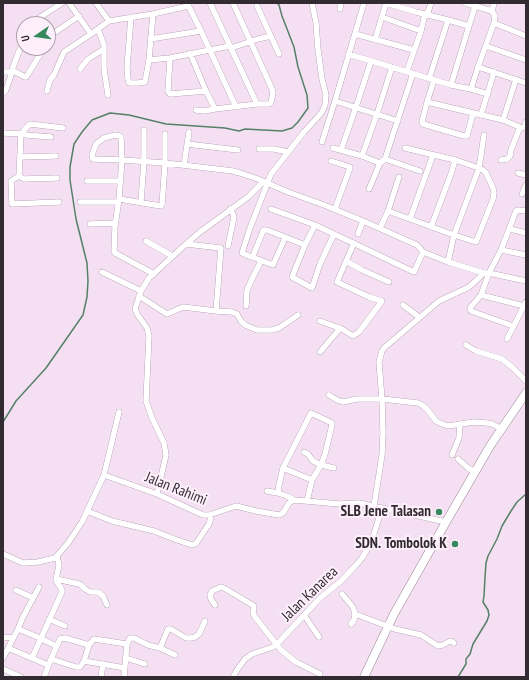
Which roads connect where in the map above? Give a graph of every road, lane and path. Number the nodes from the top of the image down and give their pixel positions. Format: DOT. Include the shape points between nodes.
graph roads {
  1 [pos="62,3"];
  2 [pos="69,3"];
  3 [pos="96,3"];
  4 [pos="210,3"];
  5 [pos="233,3"];
  6 [pos="312,3"];
  7 [pos="341,3"];
  8 [pos="364,3"];
  9 [pos="386,3"];
  10 [pos="431,3"];
  11 [pos="465,3"];
  12 [pos="494,3"];
  13 [pos="187,4"];
  14 [pos="257,6"];
  15 [pos="475,6"];
  16 [pos="340,9"];
  17 [pos="153,14"];
  18 [pos="426,14"];
  19 [pos="42,16"];
  20 [pos="79,16"];
  21 [pos="132,17"];
  22 [pos="382,17"];
  23 [pos="493,17"];
  24 [pos="448,20"];
  25 [pos="109,21"];
  26 [pos="469,26"];
  27 [pos="98,29"];
  28 [pos="201,31"];
  29 [pos="421,31"];
  30 [pos="56,32"];
  31 [pos="91,34"];
  32 [pos="355,34"];
  33 [pos="270,36"];
  34 [pos="526,36"];
  35 [pos="150,39"];
  36 [pos="375,40"];
  37 [pos="251,42"];
  38 [pos="486,46"];
  39 [pos="231,47"];
  40 [pos="104,49"];
  41 [pos="210,50"];
  42 [pos="414,50"];
  43 [pos="190,54"];
  44 [pos="279,54"];
  45 [pos="348,54"];
  46 [pos="17,56"];
  47 [pos="39,56"];
  48 [pos="170,58"];
  49 [pos="149,60"];
  50 [pos="526,60"];
  51 [pos="371,61"];
  52 [pos="392,67"];
  53 [pos="478,67"];
  54 [pos="80,69"];
  55 [pos="3,72"];
  56 [pos="410,72"];
  57 [pos="494,72"];
  58 [pos="516,79"];
  59 [pos="431,80"];
  60 [pos="526,83"];
  61 [pos="452,85"];
  62 [pos="471,89"];
  63 [pos="48,91"];
  64 [pos="206,91"];
  65 [pos="3,94"];
  66 [pos="488,94"];
  67 [pos="108,96"];
  68 [pos="335,101"];
  69 [pos="427,102"];
  70 [pos="257,104"];
  71 [pos="236,107"];
  72 [pos="356,108"];
  73 [pos="215,109"];
  74 [pos="196,110"];
  75 [pos="473,113"];
  76 [pos="377,114"];
  77 [pos="481,114"];
  78 [pos="318,117"];
  79 [pos="503,120"];
  80 [pos="398,121"];
  81 [pos="328,122"];
  82 [pos="526,122"];
  83 [pos="520,127"];
  84 [pos="63,128"];
  85 [pos="144,130"];
  86 [pos="189,132"];
  87 [pos="3,133"];
  88 [pos="22,134"];
  89 [pos="165,134"];
  90 [pos="484,135"];
  91 [pos="51,137"];
  92 [pos="322,142"];
  93 [pos="187,144"];
  94 [pos="333,148"];
  95 [pos="405,148"];
  96 [pos="260,149"];
  97 [pos="238,150"];
  98 [pos="341,150"];
  99 [pos="288,152"];
  100 [pos="433,155"];
  101 [pos="56,156"];
  102 [pos="362,156"];
  103 [pos="20,157"];
  104 [pos="122,160"];
  105 [pos="455,160"];
  106 [pos="501,160"];
  107 [pos="331,161"];
  108 [pos="382,161"];
  109 [pos="144,162"];
  110 [pos="165,163"];
  111 [pos="184,165"];
  112 [pos="479,168"];
  113 [pos="420,171"];
  114 [pos="518,173"];
  115 [pos="19,176"];
  116 [pos="526,176"];
  117 [pos="57,178"];
  118 [pos="399,178"];
  119 [pos="86,181"];
  120 [pos="120,181"];
  121 [pos="266,183"];
  122 [pos="526,185"];
  123 [pos="369,189"];
  124 [pos="522,194"];
  125 [pos="119,201"];
  126 [pos="59,202"];
  127 [pos="80,202"];
  128 [pos="141,202"];
  129 [pos="271,209"];
  130 [pos="335,209"];
  131 [pos="230,210"];
  132 [pos="388,211"];
  133 [pos="526,212"];
  134 [pos="410,219"];
  135 [pos="363,221"];
  136 [pos="115,223"];
  137 [pos="90,224"];
  138 [pos="315,225"];
  139 [pos="431,227"];
  140 [pos="380,228"];
  141 [pos="510,229"];
  142 [pos="526,233"];
  143 [pos="334,234"];
  144 [pos="358,234"];
  145 [pos="454,236"];
  146 [pos="285,238"];
  147 [pos="146,241"];
  148 [pos="186,244"];
  149 [pos="354,244"];
  150 [pos="228,246"];
  151 [pos="305,246"];
  152 [pos="501,250"];
  153 [pos="423,252"];
  154 [pos="526,255"];
  155 [pos="172,256"];
  156 [pos="252,257"];
  157 [pos="261,261"];
  158 [pos="346,261"];
  159 [pos="448,262"];
  160 [pos="102,272"];
  161 [pos="486,273"];
  162 [pos="154,274"];
  163 [pos="526,281"];
  164 [pos="389,282"];
  165 [pos="140,294"];
  166 [pos="481,295"];
  167 [pos="525,304"];
  168 [pos="403,305"];
  169 [pos="246,306"];
  170 [pos="216,312"];
  171 [pos="298,315"];
  172 [pos="419,317"];
  173 [pos="320,321"];
  174 [pos="513,326"];
  175 [pos="340,328"];
  176 [pos="507,339"];
  177 [pos="466,345"];
  178 [pos="320,352"];
  179 [pos="526,381"];
  180 [pos="526,393"];
  181 [pos="329,395"];
  182 [pos="382,399"];
  183 [pos="119,412"];
  184 [pos="460,424"];
  185 [pos="502,430"];
  186 [pos="304,452"];
  187 [pos="452,455"];
  188 [pos="458,459"];
  189 [pos="322,465"];
  190 [pos="284,468"];
  191 [pos="334,468"];
  192 [pos="475,472"];
  193 [pos="104,475"];
  194 [pos="312,480"];
  195 [pos="267,491"];
  196 [pos="278,493"];
  197 [pos="157,494"];
  198 [pos="294,500"];
  199 [pos="307,501"];
  200 [pos="374,506"];
  201 [pos="381,508"];
  202 [pos="87,511"];
  203 [pos="212,514"];
  204 [pos="446,522"];
  205 [pos="3,554"];
  206 [pos="57,556"];
  207 [pos="56,579"];
  208 [pos="39,587"];
  209 [pos="16,590"];
  210 [pos="342,594"];
  211 [pos="33,598"];
  212 [pos="107,605"];
  213 [pos="216,605"];
  214 [pos="355,614"];
  215 [pos="304,615"];
  216 [pos="49,619"];
  217 [pos="205,621"];
  218 [pos="351,624"];
  219 [pos="65,626"];
  220 [pos="388,626"];
  221 [pos="18,629"];
  222 [pos="319,636"];
  223 [pos="3,637"];
  224 [pos="13,638"];
  225 [pos="40,638"];
  226 [pos="454,642"];
  227 [pos="127,644"];
  228 [pos="89,645"];
  229 [pos="276,645"];
  230 [pos="56,646"];
  231 [pos="8,648"];
  232 [pos="160,648"];
  233 [pos="175,655"];
  234 [pos="3,658"];
  235 [pos="32,658"];
  236 [pos="126,658"];
  237 [pos="51,659"];
  238 [pos="84,661"];
  239 [pos="103,664"];
  240 [pos="145,664"];
  241 [pos="48,665"];
  242 [pos="125,668"];
  243 [pos="3,669"];
  244 [pos="320,674"];
  245 [pos="21,677"];
  246 [pos="44,677"];
  247 [pos="101,677"];
  248 [pos="124,677"];
  249 [pos="233,677"];
  250 [pos="364,677"];
  1 -- 19 [label="street"];
  2 -- 20 [label="street"];
  3 -- 25 [label="street"];
  4 -- 39 [label="street"];
  5 -- 37 [label="street"];
  6 -- 78 [label="street" via="326,95 324,109"];
  7 -- 16 [label="street"];
  8 -- 32 [label="street"];
  9 -- 18 [label="street"];
  9 -- 22 [label="street"];
  10 -- 18 [label="street"];
  11 -- 15 [label="street"];
  12 -- 23 [label="street"];
  13 -- 17 [label="street"];
  13 -- 28 [label="street"];
  14 -- 33 [label="street"];
  15 -- 23 [label="street"];
  15 -- 26 [label="street"];
  17 -- 21 [label="street"];
  17 -- 35 [label="street"];
  18 -- 24 [label="street"];
  18 -- 29 [label="street"];
  20 -- 30 [label="street"];
  20 -- 31 [label="street"];
  21 -- 25 [label="street"];
  21 -- 49 [label="street" via="127,67 129,83 146,81"];
  22 -- 29 [label="street"];
  22 -- 36 [label="street"];
  23 -- 34 [label="street"];
  23 -- 38 [label="street"];
  24 -- 26 [label="street"];
  24 -- 59 [label="street"];
  25 -- 27 [label="street"];
  26 -- 61 [label="street"];
  27 -- 31 [label="street"];
  27 -- 40 [label="street"];
  28 -- 35 [label="street"];
  28 -- 41 [label="street"];
  29 -- 42 [label="street"];
  31 -- 63 [label="street" via="64,52 50,80"];
  32 -- 36 [label="street"];
  32 -- 45 [label="street"];
  33 -- 37 [label="street"];
  33 -- 44 [label="street"];
  35 -- 49 [label="street"];
  36 -- 42 [label="street"];
  37 -- 39 [label="street"];
  37 -- 70 [label="street" via="273,93 270,104"];
  38 -- 50 [label="street"];
  38 -- 53 [label="street"];
  39 -- 41 [label="street"];
  39 -- 70 [label="street"];
  40 -- 54 [label="street"];
  40 -- 67 [label="street"];
  41 -- 43 [label="street"];
  41 -- 71 [label="street"];
  42 -- 56 [label="street"];
  43 -- 48 [label="street"];
  43 -- 64 [label="street"];
  45 -- 51 [label="street"];
  45 -- 68 [label="street"];
  46 -- 47 [label="street" via="12,70 26,77"];
  48 -- 49 [label="street"];
  48 -- 64 [label="street" via="170,94"];
  51 -- 52 [label="street"];
  51 -- 72 [label="street"];
  52 -- 56 [label="street"];
  52 -- 76 [label="street"];
  53 -- 57 [label="street"];
  53 -- 62 [label="street"];
  55 -- 65 [label="street" via="12,72"];
  56 -- 59 [label="street"];
  56 -- 80 [label="street"];
  57 -- 58 [label="street"];
  57 -- 66 [label="street"];
  58 -- 60 [label="street"];
  58 -- 79 [label="street"];
  59 -- 61 [label="street"];
  59 -- 69 [label="street"];
  61 -- 62 [label="street"];
  62 -- 66 [label="street"];
  64 -- 73 [label="street"];
  66 -- 77 [label="street"];
  68 -- 72 [label="street"];
  68 -- 81 [label="street"];
  69 -- 75 [label="street"];
  69 -- 75 [label="street" via="423,124 464,136 467,136"];
  70 -- 71 [label="street"];
  71 -- 73 [label="street"];
  72 -- 76 [label="street"];
  72 -- 98 [label="street"];
  73 -- 74 [label="street"];
  75 -- 77 [label="street"];
  76 -- 80 [label="street"];
  76 -- 102 [label="street"];
  77 -- 79 [label="street"];
  78 -- 81 [label="street"];
  78 -- 99 [label="street"];
  79 -- 83 [label="street"];
  80 -- 108 [label="street"];
  81 -- 92 [label="street"];
  82 -- 83 [label="street" via="524,127"];
  83 -- 106 [label="street" via="510,156 507,160"];
  84 -- 88 [label="street" via="30,124"];
  85 -- 109 [label="street"];
  86 -- 93 [label="street"];
  87 -- 88 [label="street"];
  88 -- 91 [label="street"];
  88 -- 103 [label="street"];
  89 -- 110 [label="street"];
  90 -- 112 [label="street"];
  93 -- 97 [label="street"];
  93 -- 111 [label="street"];
  94 -- 98 [label="street"];
  95 -- 100 [label="street"];
  96 -- 99 [label="street"];
  98 -- 102 [label="street"];
  99 -- 121 [label="street"];
  100 -- 105 [label="street"];
  100 -- 134 [label="street"];
  101 -- 103 [label="street"];
  102 -- 108 [label="street"];
  103 -- 115 [label="street"];
  104 -- 104 [label="street" via="93,159 96,144 104,138 120,136"];
  104 -- 109 [label="street"];
  104 -- 120 [label="street"];
  105 -- 112 [label="street"];
  105 -- 139 [label="street"];
  107 -- 130 [label="street" via="350,167"];
  108 -- 113 [label="street"];
  108 -- 123 [label="street"];
  109 -- 110 [label="street"];
  109 -- 128 [label="street"];
  110 -- 111 [label="street"];
  110 -- 128 [label="street" via="162,205"];
  111 -- 121 [label="street" via="233,172"];
  112 -- 145 [label="street"];
  112 -- 145 [label="street" via="491,181 493,200 476,242"];
  114 -- 116 [label="street"];
  115 -- 117 [label="street" via="24,179"];
  115 -- 126 [label="street" via="11,181 12,204"];
  118 -- 132 [label="street"];
  119 -- 120 [label="street"];
  120 -- 125 [label="street"];
  121 -- 130 [label="street"];
  121 -- 131 [label="street"];
  121 -- 156 [label="street" via="242,251 242,254"];
  122 -- 124 [label="street"];
  125 -- 127 [label="street"];
  125 -- 128 [label="street"];
  125 -- 136 [label="street"];
  129 -- 138 [label="street"];
  130 -- 135 [label="street"];
  131 -- 148 [label="street"];
  131 -- 150 [label="street" via="234,217"];
  132 -- 134 [label="street"];
  132 -- 140 [label="street"];
  133 -- 141 [label="street" via="516,211"];
  134 -- 139 [label="street"];
  135 -- 140 [label="street"];
  135 -- 144 [label="street"];
  136 -- 137 [label="street"];
  136 -- 162 [label="street" via="115,253"];
  138 -- 143 [label="street"];
  138 -- 151 [label="street"];
  139 -- 145 [label="street"];
  140 -- 153 [label="street" via="417,245"];
  141 -- 142 [label="street"];
  141 -- 152 [label="street"];
  143 -- 149 [label="street"];
  143 -- 151 [label="street" via="312,288 292,277"];
  145 -- 159 [label="street"];
  146 -- 151 [label="street"];
  146 -- 156 [label="street" via="264,230"];
  146 -- 157 [label="street" via="273,265"];
  147 -- 155 [label="street"];
  148 -- 155 [label="street"];
  148 -- 170 [label="street" via="221,248"];
  149 -- 153 [label="street" via="414,272"];
  149 -- 158 [label="street"];
  152 -- 154 [label="street"];
  152 -- 161 [label="street"];
  153 -- 159 [label="street"];
  155 -- 162 [label="street"];
  156 -- 157 [label="street"];
  157 -- 169 [label="street" via="247,290"];
  158 -- 164 [label="street"];
  158 -- 175 [label="street" via="338,282 382,301 355,335 352,336"];
  159 -- 161 [label="street"];
  160 -- 165 [label="street"];
  161 -- 163 [label="street"];
  161 -- 166 [label="street"];
  161 -- 172 [label="street" via="469,287 439,301"];
  162 -- 165 [label="street"];
  165 -- 170 [label="street" via="167,314 183,307"];
  165 -- 197 [label="street" via="136,311 149,336 146,401 164,443 166,455"];
  166 -- 167 [label="street"];
  166 -- 174 [label="street" via="470,311"];
  167 -- 174 [label="street"];
  168 -- 172 [label="street"];
  170 -- 171 [label="street" via="235,312 242,323 256,330 279,328"];
  172 -- 182 [label="street" via="382,352 379,362"];
  173 -- 175 [label="street"];
  174 -- 176 [label="street"];
  175 -- 178 [label="street"];
  177 -- 179 [label="street" via="502,359"];
  180 -- 185 [label="street"];
  181 -- 182 [label="street" via="343,402"];
  182 -- 184 [label="street" via="418,403 442,424"];
  182 -- 200 [label="street" via="382,455"];
  183 -- 193 [label="street"];
  184 -- 185 [label="street" via="487,423"];
  184 -- 187 [label="street" via="459,438"];
  185 -- 192 [label="street"];
  186 -- 189 [label="street"];
  188 -- 192 [label="street"];
  189 -- 190 [label="street" via="332,423 311,413"];
  189 -- 191 [label="street"];
  189 -- 194 [label="street"];
  190 -- 194 [label="street"];
  190 -- 196 [label="street"];
  192 -- 204 [label="street"];
  193 -- 197 [label="street, Jalan Rahimi"];
  193 -- 202 [label="street"];
  194 -- 199 [label="street"];
  195 -- 196 [label="street"];
  196 -- 198 [label="street"];
  197 -- 203 [label="street, Jalan Rahimi" via="200,515"];
  198 -- 199 [label="street"];
  198 -- 203 [label="street, Jalan Rahimi" via="279,515 236,506"];
  199 -- 200 [label="street"];
  200 -- 201 [label="street"];
  201 -- 204 [label="street"];
  201 -- 215 [label="street, Jalan Kanarea" via="371,543 362,558"];
  202 -- 203 [label="street" via="192,545 205,530"];
  202 -- 206 [label="street"];
  204 -- 220 [label="street"];
  205 -- 206 [label="street" via="19,562 31,563"];
  206 -- 207 [label="street" via="59,564"];
  207 -- 212 [label="street" via="79,584 90,592 98,592"];
  207 -- 216 [label="street" via="62,592"];
  208 -- 211 [label="street"];
  209 -- 211 [label="street"];
  210 -- 214 [label="street" via="353,607"];
  211 -- 221 [label="street"];
  213 -- 229 [label="street" via="210,595 220,587 251,604 254,606 255,617"];
  214 -- 218 [label="street"];
  214 -- 220 [label="street"];
  215 -- 222 [label="street"];
  215 -- 229 [label="street, Jalan Kanarea"];
  216 -- 219 [label="street"];
  216 -- 225 [label="street"];
  217 -- 232 [label="street" via="200,634 191,638 168,629"];
  220 -- 226 [label="street" via="421,635 438,646"];
  220 -- 250 [label="street"];
  221 -- 224 [label="street"];
  221 -- 225 [label="street"];
  223 -- 224 [label="street"];
  224 -- 231 [label="street"];
  225 -- 230 [label="street"];
  225 -- 235 [label="street"];
  227 -- 228 [label="street" via="94,639"];
  227 -- 232 [label="street" via="130,638 134,638"];
  227 -- 236 [label="street"];
  228 -- 230 [label="street" via="65,638 60,639"];
  228 -- 238 [label="street"];
  229 -- 244 [label="street" via="296,662"];
  229 -- 249 [label="street, Jalan Kanarea" via="245,659"];
  230 -- 237 [label="street"];
  231 -- 234 [label="street"];
  231 -- 235 [label="street"];
  232 -- 233 [label="street"];
  235 -- 241 [label="street"];
  236 -- 240 [label="street"];
  236 -- 242 [label="street"];
  237 -- 238 [label="street" via="78,668"];
  237 -- 241 [label="street"];
  238 -- 239 [label="street"];
  239 -- 242 [label="street"];
  239 -- 247 [label="street"];
  241 -- 246 [label="street"];
  242 -- 248 [label="street"];
  243 -- 245 [label="street"];
}
